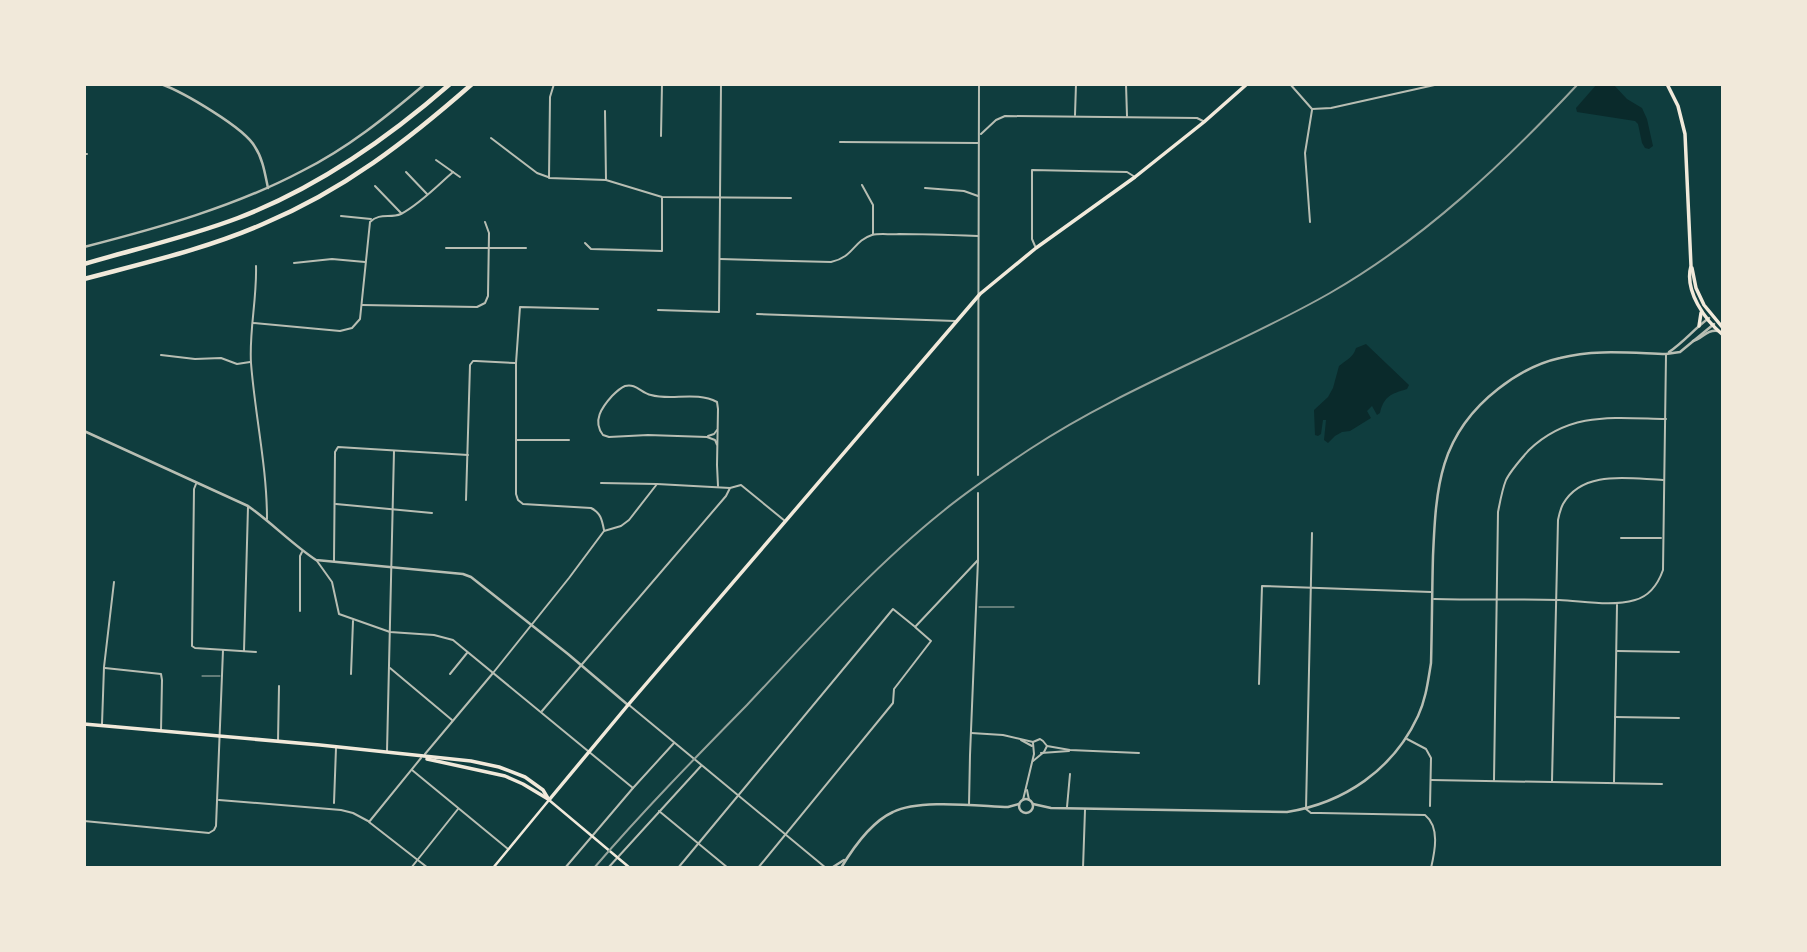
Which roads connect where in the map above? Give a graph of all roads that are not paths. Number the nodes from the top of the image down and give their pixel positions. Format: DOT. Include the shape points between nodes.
graph roads {
  1 [pos="162,84"];
  2 [pos="450,84"];
  3 [pos="472,84"];
  4 [pos="554,84"];
  5 [pos="662,84"];
  6 [pos="720,84"];
  7 [pos="979,84"];
  8 [pos="1076,84"];
  9 [pos="1126,84"];
  10 [pos="1247,84"];
  11 [pos="1290,84"];
  12 [pos="1438,84"];
  13 [pos="1667,84"];
  14 [pos="422,85"];
  15 [pos="1312,109"];
  16 [pos="606,111"];
  17 [pos="1075,117"];
  18 [pos="1127,117"];
  19 [pos="1204,122"];
  20 [pos="980,134"];
  21 [pos="661,136"];
  22 [pos="491,138"];
  23 [pos="840,142"];
  24 [pos="979,143"];
  25 [pos="436,160"];
  26 [pos="406,172"];
  27 [pos="453,172"];
  28 [pos="460,177"];
  29 [pos="1135,177"];
  30 [pos="549,178"];
  31 [pos="606,180"];
  32 [pos="862,185"];
  33 [pos="375,186"];
  34 [pos="268,188"];
  35 [pos="925,188"];
  36 [pos="428,194"];
  37 [pos="979,196"];
  38 [pos="662,197"];
  39 [pos="719,197"];
  40 [pos="791,198"];
  41 [pos="401,213"];
  42 [pos="341,216"];
  43 [pos="372,219"];
  44 [pos="485,222"];
  45 [pos="1310,222"];
  46 [pos="873,235"];
  47 [pos="978,236"];
  48 [pos="585,243"];
  49 [pos="84,247"];
  50 [pos="488,247"];
  51 [pos="446,248"];
  52 [pos="526,248"];
  53 [pos="1036,248"];
  54 [pos="719,259"];
  55 [pos="366,262"];
  56 [pos="294,263"];
  57 [pos="84,264"];
  58 [pos="256,266"];
  59 [pos="1691,266"];
  60 [pos="84,279"];
  61 [pos="980,294"];
  62 [pos="361,304"];
  63 [pos="598,309"];
  64 [pos="658,310"];
  65 [pos="1702,310"];
  66 [pos="757,314"];
  67 [pos="1712,316"];
  68 [pos="1707,320"];
  69 [pos="956,321"];
  70 [pos="1716,321"];
  71 [pos="253,323"];
  72 [pos="1711,325"];
  73 [pos="1699,326"];
  74 [pos="1721,330"];
  75 [pos="1723,335"];
  76 [pos="1693,341"];
  77 [pos="1666,354"];
  78 [pos="161,355"];
  79 [pos="470,357"];
  80 [pos="473,361"];
  81 [pos="251,362"];
  82 [pos="516,363"];
  83 [pos="1666,419"];
  84 [pos="718,429"];
  85 [pos="84,431"];
  86 [pos="707,437"];
  87 [pos="516,440"];
  88 [pos="569,440"];
  89 [pos="717,445"];
  90 [pos="394,451"];
  91 [pos="468,455"];
  92 [pos="978,475"];
  93 [pos="1664,480"];
  94 [pos="197,483"];
  95 [pos="601,484"];
  96 [pos="657,484"];
  97 [pos="719,486"];
  98 [pos="730,488"];
  99 [pos="978,493"];
  100 [pos="466,500"];
  101 [pos="335,504"];
  102 [pos="248,506"];
  103 [pos="393,509"];
  104 [pos="432,513"];
  105 [pos="267,519"];
  106 [pos="786,521"];
  107 [pos="604,531"];
  108 [pos="1312,533"];
  109 [pos="1621,538"];
  110 [pos="1662,538"];
  111 [pos="302,551"];
  112 [pos="316,560"];
  113 [pos="978,560"];
  114 [pos="334,562"];
  115 [pos="391,567"];
  116 [pos="114,582"];
  117 [pos="1310,588"];
  118 [pos="1433,592"];
  119 [pos="1432,599"];
  120 [pos="1495,600"];
  121 [pos="1556,600"];
  122 [pos="1617,603"];
  123 [pos="976,607"];
  124 [pos="1014,607"];
  125 [pos="300,611"];
  126 [pos="353,620"];
  127 [pos="531,625"];
  128 [pos="915,627"];
  129 [pos="390,632"];
  130 [pos="223,650"];
  131 [pos="244,651"];
  132 [pos="1616,651"];
  133 [pos="256,652"];
  134 [pos="468,652"];
  135 [pos="1679,652"];
  136 [pos="580,664"];
  137 [pos="104,667"];
  138 [pos="389,667"];
  139 [pos="493,673"];
  140 [pos="351,674"];
  141 [pos="450,674"];
  142 [pos="202,676"];
  143 [pos="222,676"];
  144 [pos="1259,684"];
  145 [pos="279,686"];
  146 [pos="628,705"];
  147 [pos="541,712"];
  148 [pos="1614,716"];
  149 [pos="1679,718"];
  150 [pos="453,721"];
  151 [pos="84,724"];
  152 [pos="102,726"];
  153 [pos="161,731"];
  154 [pos="971,733"];
  155 [pos="219,737"];
  156 [pos="1406,739"];
  157 [pos="1021,740"];
  158 [pos="278,742"];
  159 [pos="1033,742"];
  160 [pos="674,743"];
  161 [pos="1047,746"];
  162 [pos="336,747"];
  163 [pos="1032,747"];
  164 [pos="1070,750"];
  165 [pos="588,751"];
  166 [pos="387,752"];
  167 [pos="1034,752"];
  168 [pos="1041,753"];
  169 [pos="1139,753"];
  170 [pos="422,757"];
  171 [pos="1032,762"];
  172 [pos="702,765"];
  173 [pos="411,770"];
  174 [pos="1070,774"];
  175 [pos="1431,780"];
  176 [pos="1494,780"];
  177 [pos="1552,781"];
  178 [pos="1614,783"];
  179 [pos="1662,784"];
  180 [pos="633,788"];
  181 [pos="1026,789"];
  182 [pos="738,794"];
  183 [pos="217,800"];
  184 [pos="549,800"];
  185 [pos="1023,800"];
  186 [pos="334,803"];
  187 [pos="1032,804"];
  188 [pos="969,806"];
  189 [pos="1019,806"];
  190 [pos="1430,806"];
  191 [pos="1067,808"];
  192 [pos="1085,808"];
  193 [pos="1306,808"];
  194 [pos="458,809"];
  195 [pos="659,811"];
  196 [pos="84,821"];
  197 [pos="369,822"];
  198 [pos="785,834"];
  199 [pos="591,836"];
  200 [pos="699,843"];
  201 [pos="508,850"];
  202 [pos="617,858"];
  203 [pos="846,858"];
  204 [pos="418,860"];
  205 [pos="411,868"];
  206 [pos="428,868"];
  207 [pos="493,868"];
  208 [pos="565,868"];
  209 [pos="608,868"];
  210 [pos="630,868"];
  211 [pos="678,868"];
  212 [pos="728,868"];
  213 [pos="758,868"];
  214 [pos="833,868"];
  215 [pos="1083,868"];
  216 [pos="1431,868"];
  1 -- 34 [label="street" via="249,138 262,162"];
  2 -- 57 [label="highway" via="374,145 290,195 240,218"];
  3 -- 60 [label="highway" via="384,156 309,202 194,250"];
  4 -- 30 [label="street"];
  5 -- 21 [label="street"];
  6 -- 39 [label="street"];
  7 -- 20 [label="street"];
  8 -- 17 [label="street"];
  9 -- 18 [label="street"];
  10 -- 19 [label="main road"];
  11 -- 15 [label="street"];
  12 -- 15 [label="street"];
  13 -- 59 [label="main road" via="1685,134"];
  14 -- 34 [label="street" via="344,147"];
  15 -- 45 [label="street" via="1304,153"];
  16 -- 31 [label="street"];
  17 -- 18 [label="street"];
  17 -- 20 [label="street" via="1005,116"];
  18 -- 19 [label="street" via="1197,118"];
  19 -- 29 [label="main road"];
  20 -- 24 [label="street"];
  22 -- 30 [label="street"];
  23 -- 24 [label="street"];
  24 -- 37 [label="street"];
  25 -- 27 [label="street"];
  26 -- 36 [label="street"];
  27 -- 28 [label="street"];
  27 -- 36 [label="street"];
  29 -- 53 [label="main road"];
  29 -- 53 [label="street" via="1127,172 1032,170 1032,239"];
  30 -- 31 [label="street"];
  31 -- 38 [label="street"];
  32 -- 46 [label="street" via="873,205"];
  33 -- 41 [label="street"];
  34 -- 49 [label="street" via="193,217"];
  35 -- 37 [label="street"];
  36 -- 41 [label="street"];
  37 -- 47 [label="street"];
  38 -- 39 [label="street"];
  38 -- 48 [label="street" via="662,251 591,249"];
  39 -- 40 [label="street"];
  39 -- 54 [label="street"];
  41 -- 43 [label="street"];
  42 -- 43 [label="street"];
  43 -- 55 [label="street"];
  44 -- 50 [label="street"];
  46 -- 47 [label="street"];
  46 -- 54 [label="street" via="849,255 831,262"];
  47 -- 61 [label="street"];
  50 -- 51 [label="street"];
  50 -- 52 [label="street"];
  50 -- 62 [label="street" via="488,296 477,307"];
  53 -- 61 [label="main road"];
  54 -- 64 [label="street" via="719,312"];
  55 -- 56 [label="street"];
  55 -- 62 [label="street"];
  58 -- 71 [label="street"];
  59 -- 65 [label="main road" via="1693,292"];
  59 -- 67 [label="main road" via="1696,288"];
  61 -- 69 [label="main road"];
  61 -- 92 [label="street"];
  62 -- 71 [label="street" via="360,318 348,330"];
  63 -- 82 [label="street" via="520,307"];
  65 -- 68 [label="main road"];
  65 -- 73 [label="main road"];
  66 -- 69 [label="street"];
  67 -- 68 [label="street"];
  67 -- 70 [label="main road"];
  68 -- 72 [label="main road"];
  68 -- 73 [label="street"];
  69 -- 106 [label="main road"];
  70 -- 72 [label="street"];
  70 -- 74 [label="main road"];
  71 -- 81 [label="street"];
  72 -- 74 [label="main road"];
  72 -- 76 [label="street"];
  73 -- 77 [label="street"];
  74 -- 75 [label="main road"];
  74 -- 76 [label="street"];
  76 -- 77 [label="street" via="1680,352"];
  77 -- 83 [label="street"];
  77 -- 118 [label="street" via="1600,353 1556,359 1521,373 1486,398 1464,423 1440,477"];
  78 -- 81 [label="street"];
  79 -- 80 [label="street"];
  80 -- 82 [label="street"];
  80 -- 91 [label="street"];
  81 -- 105 [label="street"];
  82 -- 87 [label="street"];
  83 -- 93 [label="street"];
  83 -- 120 [label="street" via="1580,421 1539,441 1522,458 1506,480 1498,512"];
  84 -- 86 [label="street"];
  84 -- 86 [label="street" via="717,402 653,396 630,385 616,392 598,418 600,431 609,437"];
  84 -- 89 [label="street"];
  85 -- 94 [label="street"];
  86 -- 89 [label="street"];
  87 -- 88 [label="street"];
  87 -- 107 [label="street" via="518,500 591,508 601,518"];
  89 -- 97 [label="street"];
  90 -- 91 [label="street"];
  90 -- 101 [label="street" via="338,447"];
  90 -- 103 [label="street"];
  91 -- 100 [label="street"];
  93 -- 110 [label="street"];
  93 -- 121 [label="street" via="1608,478 1576,489 1563,504 1558,520"];
  94 -- 102 [label="street"];
  94 -- 130 [label="street" via="191,642 195,648"];
  95 -- 96 [label="street"];
  96 -- 97 [label="street"];
  96 -- 107 [label="street" via="629,520"];
  97 -- 98 [label="street"];
  98 -- 106 [label="street" via="747,488"];
  98 -- 136 [label="street"];
  99 -- 113 [label="street"];
  101 -- 103 [label="street"];
  101 -- 114 [label="street"];
  102 -- 105 [label="street"];
  102 -- 131 [label="street"];
  103 -- 104 [label="street"];
  103 -- 115 [label="street"];
  105 -- 111 [label="street"];
  106 -- 146 [label="main road"];
  107 -- 127 [label="street"];
  108 -- 117 [label="street"];
  109 -- 110 [label="street"];
  110 -- 122 [label="street" via="1663,570 1658,583 1637,600"];
  111 -- 112 [label="street"];
  111 -- 125 [label="street"];
  112 -- 114 [label="street"];
  112 -- 126 [label="street" via="332,582 339,614"];
  113 -- 123 [label="street"];
  113 -- 128 [label="street"];
  114 -- 115 [label="street"];
  115 -- 127 [label="street" via="463,574"];
  115 -- 129 [label="street"];
  116 -- 137 [label="street"];
  117 -- 118 [label="street"];
  117 -- 144 [label="street" via="1262,586"];
  117 -- 193 [label="street"];
  118 -- 119 [label="street"];
  119 -- 120 [label="street"];
  119 -- 156 [label="street" via="1427,691"];
  120 -- 121 [label="street"];
  120 -- 176 [label="street"];
  121 -- 122 [label="street"];
  121 -- 177 [label="street"];
  122 -- 132 [label="street"];
  123 -- 124 [label="lane"];
  123 -- 154 [label="street"];
  126 -- 129 [label="street"];
  126 -- 140 [label="street"];
  127 -- 136 [label="street"];
  127 -- 139 [label="street"];
  128 -- 182 [label="street" via="892,609"];
  128 -- 198 [label="street" via="931,641 894,688 893,703"];
  129 -- 134 [label="street" via="434,635 453,640"];
  129 -- 138 [label="street"];
  130 -- 131 [label="street"];
  130 -- 143 [label="street"];
  131 -- 133 [label="street"];
  132 -- 135 [label="street"];
  132 -- 148 [label="street"];
  134 -- 139 [label="street"];
  134 -- 141 [label="street"];
  136 -- 146 [label="street"];
  136 -- 147 [label="street"];
  137 -- 152 [label="street"];
  137 -- 153 [label="street" via="161,674"];
  138 -- 150 [label="street"];
  138 -- 166 [label="street"];
  139 -- 147 [label="street"];
  139 -- 150 [label="street"];
  142 -- 143 [label="lane"];
  143 -- 155 [label="street"];
  145 -- 158 [label="street"];
  146 -- 160 [label="street"];
  146 -- 165 [label="main road"];
  147 -- 165 [label="street"];
  148 -- 149 [label="street"];
  148 -- 178 [label="street"];
  150 -- 170 [label="street"];
  151 -- 152 [label="main road"];
  152 -- 153 [label="main road"];
  153 -- 155 [label="main road"];
  154 -- 157 [label="street"];
  154 -- 188 [label="street"];
  155 -- 158 [label="main road"];
  155 -- 183 [label="street"];
  156 -- 175 [label="street" via="1429,753"];
  156 -- 193 [label="street" via="1361,784"];
  157 -- 159 [label="street"];
  157 -- 163 [label="street"];
  158 -- 162 [label="main road"];
  159 -- 161 [label="street" via="1042,740"];
  159 -- 163 [label="street"];
  160 -- 172 [label="street"];
  160 -- 180 [label="street"];
  161 -- 164 [label="street"];
  161 -- 168 [label="street"];
  162 -- 166 [label="main road"];
  162 -- 186 [label="street"];
  163 -- 167 [label="street"];
  164 -- 168 [label="street"];
  164 -- 169 [label="street"];
  165 -- 180 [label="street"];
  165 -- 184 [label="main road"];
  166 -- 170 [label="main road"];
  167 -- 168 [label="street"];
  167 -- 171 [label="street"];
  168 -- 171 [label="street"];
  170 -- 173 [label="street"];
  170 -- 184 [label="main road" via="505,776"];
  171 -- 181 [label="street"];
  172 -- 182 [label="street"];
  172 -- 195 [label="street"];
  173 -- 194 [label="street"];
  173 -- 197 [label="street"];
  174 -- 191 [label="street"];
  175 -- 176 [label="street"];
  175 -- 190 [label="street"];
  176 -- 177 [label="street"];
  177 -- 178 [label="street"];
  178 -- 179 [label="street"];
  180 -- 199 [label="street"];
  181 -- 185 [label="street"];
  181 -- 187 [label="street"];
  182 -- 198 [label="street"];
  182 -- 200 [label="street"];
  183 -- 196 [label="street" via="216,826 209,833"];
  183 -- 197 [label="street" via="329,809 353,813"];
  184 -- 199 [label="main road"];
  184 -- 201 [label="main road"];
  185 -- 187 [label="street"];
  185 -- 189 [label="street"];
  187 -- 189 [label="street" via="1026,813"];
  187 -- 191 [label="street"];
  188 -- 189 [label="street"];
  188 -- 203 [label="street" via="917,805 894,811 873,826"];
  191 -- 192 [label="street"];
  192 -- 193 [label="street" via="1266,812"];
  192 -- 215 [label="street"];
  193 -- 216 [label="street" via="1311,813 1425,814 1434,831"];
  194 -- 201 [label="street"];
  194 -- 204 [label="street"];
  195 -- 200 [label="street"];
  195 -- 202 [label="street"];
  197 -- 204 [label="street"];
  198 -- 213 [label="street"];
  198 -- 214 [label="street"];
  199 -- 202 [label="main road"];
  199 -- 208 [label="street"];
  200 -- 211 [label="street"];
  200 -- 212 [label="street"];
  201 -- 207 [label="main road"];
  202 -- 209 [label="street"];
  202 -- 210 [label="main road"];
  203 -- 214 [label="street"];
  203 -- 214 [label="street"];
  204 -- 205 [label="street"];
  204 -- 206 [label="street"];
}
